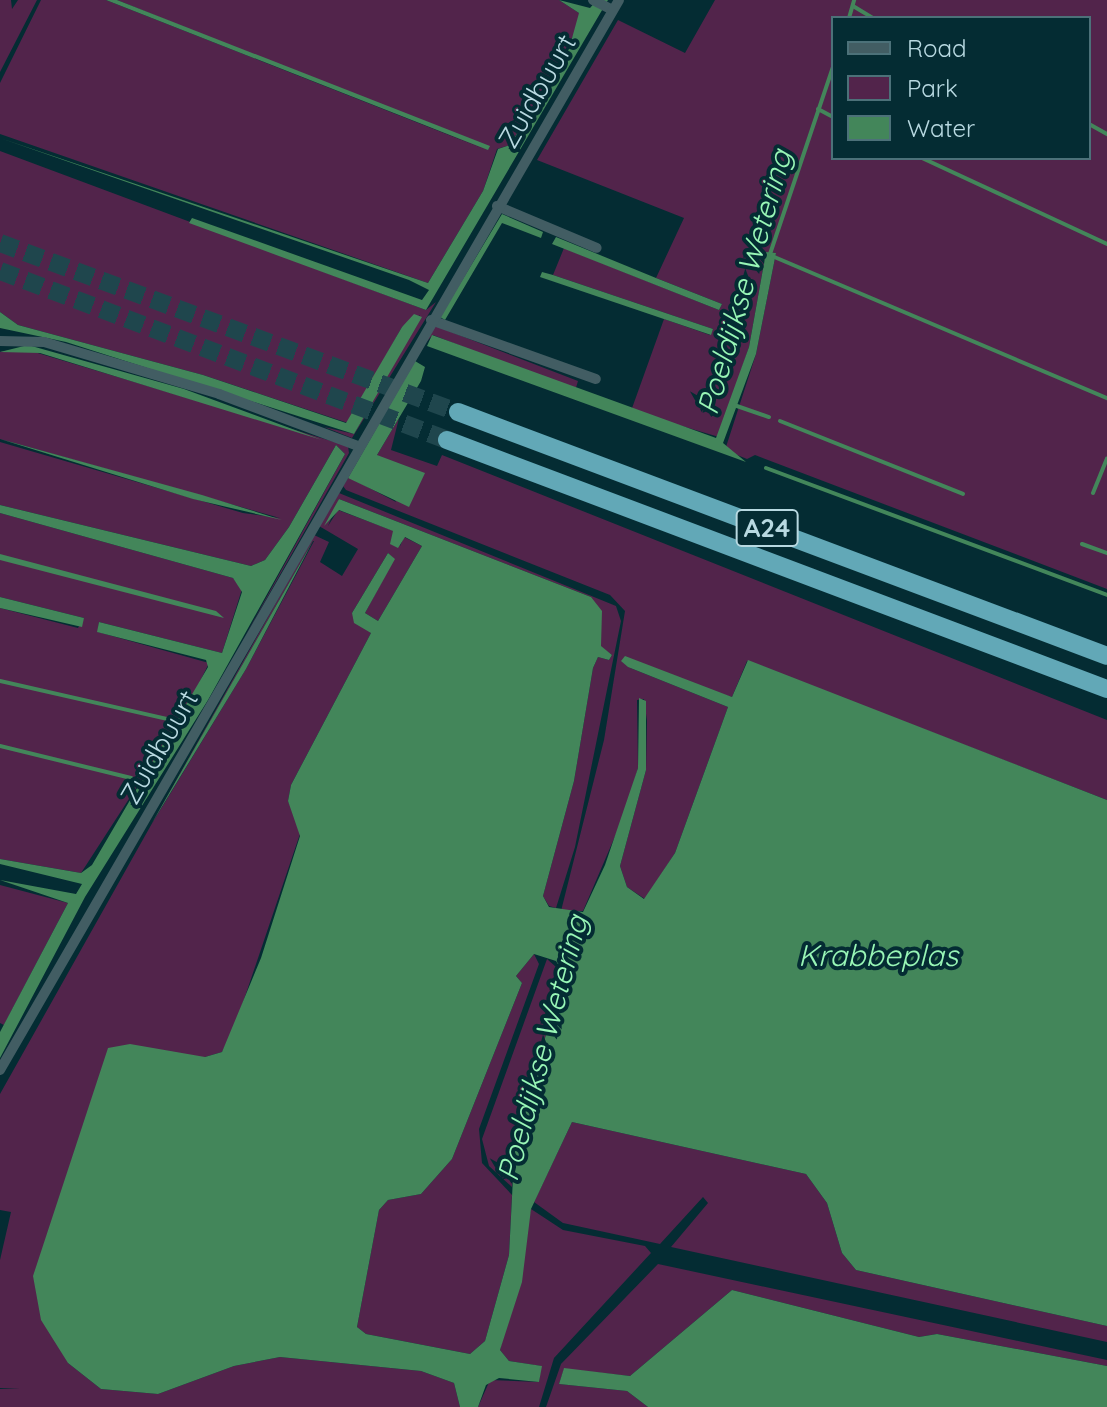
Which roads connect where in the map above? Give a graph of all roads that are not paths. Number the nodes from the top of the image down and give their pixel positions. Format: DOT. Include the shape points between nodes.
graph roads {
  1 [pos="593,0"];
  2 [pos="619,0"];
  3 [pos="613,10"];
  4 [pos="497,206"];
  5 [pos="597,248"];
  6 [pos="431,320"];
  7 [pos="0,341"];
  8 [pos="596,379"];
  9 [pos="458,412"];
  10 [pos="447,440"];
  11 [pos="358,446"];
  12 [pos="1107,655"];
  13 [pos="1107,689"];
  14 [pos="0,1070"];
  1 -- 3 [label="street"];
  2 -- 3 [label="street, Zuidbuurt"];
  3 -- 4 [label="street, Zuidbuurt"];
  4 -- 5 [label="street"];
  4 -- 6 [label="street, Zuidbuurt"];
  6 -- 8 [label="street"];
  6 -- 11 [label="street, Zuidbuurt"];
  7 -- 11 [label="street" via="44,342 219,394"];
  9 -- 12 [label="highway, A24"];
  10 -- 13 [label="highway, A24"];
  11 -- 14 [label="street, Zuidbuurt"];
}
